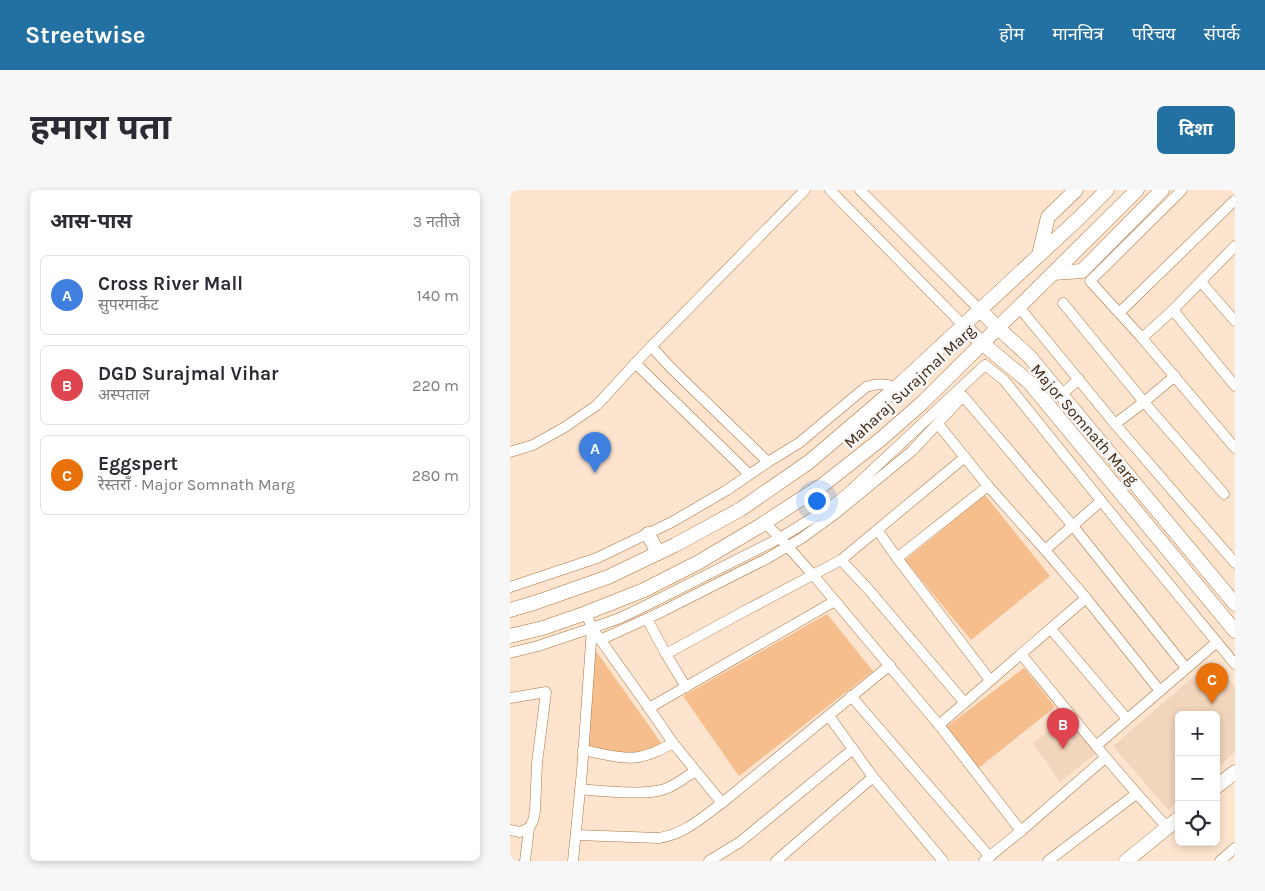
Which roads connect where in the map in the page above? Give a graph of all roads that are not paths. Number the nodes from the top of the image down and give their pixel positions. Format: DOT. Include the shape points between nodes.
graph roads {
  1 [pos="804,190"];
  2 [pos="830,190"];
  3 [pos="860,190"];
  4 [pos="1076,190"];
  5 [pos="1108,190"];
  6 [pos="1137,190"];
  7 [pos="1162,190"];
  8 [pos="1182,190"];
  9 [pos="1235,200"];
  10 [pos="1235,246"];
  11 [pos="1039,255"];
  12 [pos="1053,273"];
  13 [pos="1201,282"];
  14 [pos="1063,303"];
  15 [pos="1019,307"];
  16 [pos="980,310"];
  17 [pos="1173,310"];
  18 [pos="1119,313"];
  19 [pos="1235,321"];
  20 [pos="963,325"];
  21 [pos="998,328"];
  22 [pos="1142,338"];
  23 [pos="982,343"];
  24 [pos="651,346"];
  25 [pos="635,363"];
  26 [pos="1235,368"];
  27 [pos="1227,375"];
  28 [pos="1175,376"];
  29 [pos="1079,379"];
  30 [pos="1235,386"];
  31 [pos="898,387"];
  32 [pos="1061,395"];
  33 [pos="1144,402"];
  34 [pos="938,424"];
  35 [pos="1115,424"];
  36 [pos="1235,448"];
  37 [pos="510,452"];
  38 [pos="965,457"];
  39 [pos="768,462"];
  40 [pos="750,474"];
  41 [pos="988,486"];
  42 [pos="1224,494"];
  43 [pos="1101,501"];
  44 [pos="765,523"];
  45 [pos="1073,526"];
  46 [pos="878,530"];
  47 [pos="648,534"];
  48 [pos="780,538"];
  49 [pos="788,547"];
  50 [pos="1045,550"];
  51 [pos="658,553"];
  52 [pos="896,558"];
  53 [pos="841,560"];
  54 [pos="1235,563"];
  55 [pos="814,576"];
  56 [pos="510,588"];
  57 [pos="1086,598"];
  58 [pos="835,602"];
  59 [pos="1235,604"];
  60 [pos="510,610"];
  61 [pos="586,613"];
  62 [pos="647,619"];
  63 [pos="592,628"];
  64 [pos="1051,629"];
  65 [pos="1235,631"];
  66 [pos="510,636"];
  67 [pos="600,640"];
  68 [pos="1217,642"];
  69 [pos="510,653"];
  70 [pos="666,654"];
  71 [pos="1021,654"];
  72 [pos="1235,664"];
  73 [pos="890,666"];
  74 [pos="1186,668"];
  75 [pos="990,680"];
  76 [pos="686,687"];
  77 [pos="1160,691"];
  78 [pos="851,696"];
  79 [pos="510,698"];
  80 [pos="964,702"];
  81 [pos="649,708"];
  82 [pos="829,716"];
  83 [pos="1127,719"];
  84 [pos="939,724"];
  85 [pos="673,743"];
  86 [pos="1096,746"];
  87 [pos="853,749"];
  88 [pos="583,750"];
  89 [pos="1106,758"];
  90 [pos="695,771"];
  91 [pos="1235,772"];
  92 [pos="873,777"];
  93 [pos="1220,784"];
  94 [pos="580,789"];
  95 [pos="1136,794"];
  96 [pos="722,802"];
  97 [pos="1175,821"];
  98 [pos="1167,827"];
  99 [pos="529,828"];
  100 [pos="510,830"];
  101 [pos="1021,831"];
  102 [pos="576,835"];
  103 [pos="1235,848"];
  104 [pos="987,859"];
  105 [pos="524,861"];
  106 [pos="573,861"];
  107 [pos="709,861"];
  108 [pos="776,861"];
  109 [pos="943,861"];
  110 [pos="1048,861"];
  111 [pos="1126,861"];
  112 [pos="1220,861"];
  1 -- 24 [label="street"];
  2 -- 20 [label="street, Major Somnath Marg"];
  3 -- 16 [label="street, Major Somnath Marg"];
  4 -- 11 [label="main road" via="1048,217"];
  5 -- 11 [label="main road, Maharaj Surajmal Marg"];
  6 -- 12 [label="main road, Maharaj Surajmal Marg"];
  7 -- 12 [label="main road" via="1082,271"];
  8 -- 18 [label="street" via="1090,281"];
  9 -- 18 [label="street"];
  10 -- 13 [label="street"];
  11 -- 16 [label="main road, Maharaj Surajmal Marg"];
  12 -- 15 [label="main road, Maharaj Surajmal Marg"];
  13 -- 17 [label="street"];
  13 -- 19 [label="street"];
  14 -- 33 [label="street"];
  15 -- 21 [label="main road, Maharaj Surajmal Marg"];
  15 -- 29 [label="street"];
  16 -- 20 [label="main road, Maharaj Surajmal Marg"];
  16 -- 21 [label="main road, Major Somnath Marg"];
  17 -- 22 [label="street"];
  17 -- 27 [label="street"];
  18 -- 22 [label="street"];
  20 -- 23 [label="main road, Major Somnath Marg"];
  20 -- 31 [label="main road, Maharaj Surajmal Marg"];
  21 -- 23 [label="main road, Maharaj Surajmal Marg"];
  21 -- 32 [label="main road, Major Somnath Marg" via="1029,356"];
  22 -- 28 [label="street"];
  23 -- 44 [label="main road, Maharaj Surajmal Marg" via="881,439 824,484"];
  23 -- 65 [label="main road, Major Somnath Marg" via="1029,382"];
  24 -- 25 [label="street"];
  24 -- 39 [label="street"];
  25 -- 37 [label="street" via="597,405 533,445"];
  25 -- 40 [label="street"];
  26 -- 27 [label="street"];
  27 -- 30 [label="street"];
  28 -- 33 [label="street"];
  28 -- 36 [label="street"];
  29 -- 32 [label="street"];
  29 -- 35 [label="street"];
  31 -- 39 [label="street" via="874,384 866,387 799,443"];
  31 -- 51 [label="main road, Maharaj Surajmal Marg" via="809,462 741,509"];
  32 -- 59 [label="main road, Major Somnath Marg"];
  33 -- 35 [label="street"];
  33 -- 42 [label="street"];
  34 -- 38 [label="street"];
  34 -- 45 [label="street" via="963,396"];
  34 -- 49 [label="street" via="912,451 866,489"];
  35 -- 54 [label="street"];
  38 -- 41 [label="street"];
  38 -- 46 [label="street"];
  39 -- 40 [label="street"];
  40 -- 47 [label="street"];
  41 -- 50 [label="street"];
  41 -- 52 [label="street"];
  43 -- 45 [label="street"];
  43 -- 48 [label="street" via="1004,380 985,365 849,492"];
  43 -- 68 [label="street"];
  44 -- 48 [label="street"];
  44 -- 61 [label="main road, Maharaj Surajmal Marg" via="644,590"];
  45 -- 50 [label="street"];
  45 -- 74 [label="street"];
  46 -- 52 [label="street"];
  46 -- 53 [label="street"];
  47 -- 51 [label="main road"];
  47 -- 56 [label="street" via="591,561"];
  48 -- 49 [label="street"];
  48 -- 63 [label="street" via="641,608"];
  49 -- 55 [label="street"];
  49 -- 62 [label="street"];
  50 -- 57 [label="street"];
  51 -- 60 [label="main road, Maharaj Surajmal Marg" via="608,577"];
  52 -- 75 [label="street"];
  53 -- 55 [label="street"];
  53 -- 80 [label="street"];
  55 -- 58 [label="street"];
  55 -- 70 [label="street"];
  57 -- 64 [label="street"];
  57 -- 77 [label="street"];
  58 -- 73 [label="street"];
  58 -- 76 [label="street"];
  61 -- 63 [label="street"];
  61 -- 66 [label="main road, Maharaj Surajmal Marg"];
  62 -- 67 [label="street"];
  62 -- 70 [label="street"];
  63 -- 67 [label="street"];
  63 -- 69 [label="street"];
  63 -- 88 [label="street"];
  64 -- 71 [label="street"];
  64 -- 83 [label="street"];
  67 -- 81 [label="street"];
  68 -- 72 [label="street"];
  68 -- 74 [label="street"];
  70 -- 76 [label="street"];
  71 -- 75 [label="street"];
  71 -- 86 [label="street"];
  73 -- 78 [label="street"];
  73 -- 84 [label="street"];
  74 -- 77 [label="street"];
  75 -- 80 [label="street"];
  76 -- 81 [label="street"];
  77 -- 83 [label="street"];
  78 -- 82 [label="street"];
  78 -- 104 [label="street"];
  79 -- 99 [label="street" via="546,692 535,811"];
  80 -- 84 [label="street"];
  81 -- 85 [label="street"];
  82 -- 87 [label="street"];
  82 -- 96 [label="street"];
  83 -- 86 [label="street"];
  84 -- 101 [label="street"];
  85 -- 88 [label="street" via="650,754 630,758"];
  85 -- 90 [label="street"];
  86 -- 89 [label="street"];
  87 -- 92 [label="street"];
  87 -- 107 [label="street" via="740,842"];
  88 -- 94 [label="street"];
  89 -- 95 [label="street"];
  89 -- 101 [label="street"];
  90 -- 94 [label="street" via="664,790"];
  90 -- 96 [label="street"];
  91 -- 93 [label="main road"];
  92 -- 108 [label="street"];
  92 -- 109 [label="street"];
  94 -- 102 [label="street"];
  95 -- 98 [label="street"];
  95 -- 110 [label="street"];
  96 -- 102 [label="street" via="695,823 670,836"];
  97 -- 98 [label="main road"];
  98 -- 111 [label="main road"];
  99 -- 100 [label="street" via="520,832"];
  99 -- 105 [label="street"];
  101 -- 104 [label="street"];
  102 -- 106 [label="street"];
  103 -- 112 [label="street"];
}
